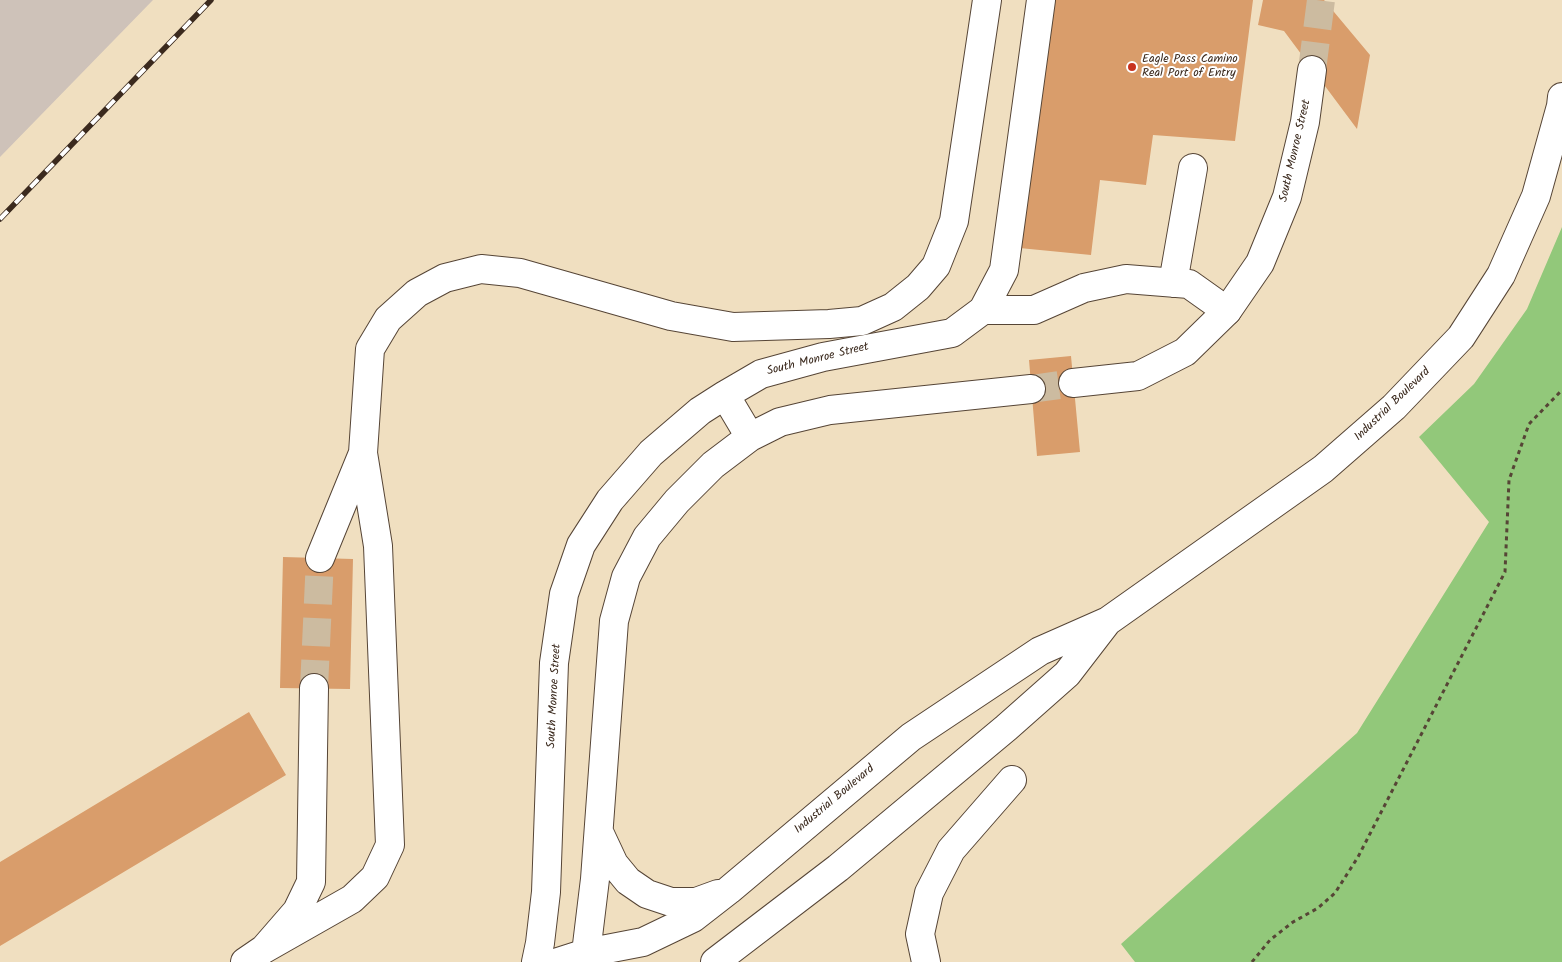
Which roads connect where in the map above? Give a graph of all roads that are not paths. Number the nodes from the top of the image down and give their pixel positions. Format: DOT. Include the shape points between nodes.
graph roads {
  1 [pos="987,0"];
  2 [pos="1041,0"];
  3 [pos="1312,70"];
  4 [pos="1562,97"];
  5 [pos="1192,168"];
  6 [pos="1173,283"];
  7 [pos="982,310"];
  8 [pos="1227,311"];
  9 [pos="1073,384"];
  10 [pos="1031,389"];
  11 [pos="725,395"];
  12 [pos="750,437"];
  13 [pos="363,453"];
  14 [pos="320,558"];
  15 [pos="1108,621"];
  16 [pos="314,688"];
  17 [pos="1012,780"];
  18 [pos="598,829"];
  19 [pos="729,890"];
  20 [pos="255,956"];
  21 [pos="585,957"];
  22 [pos="536,962"];
  23 [pos="558,962"];
  24 [pos="715,962"];
  25 [pos="926,962"];
  1 -- 13 [label="main road" via="954,220 936,266 918,287 893,307 862,321 733,327 671,316 520,273 481,269 445,278 418,293 388,319 370,349"];
  2 -- 7 [label="main road, South Monroe Street" via="1004,270"];
  3 -- 8 [label="main road, South Monroe Street" via="1305,122 1287,197 1260,263"];
  4 -- 15 [label="main road, Industrial Boulevard" via="1536,196 1501,275 1461,337 1394,407 1323,469"];
  5 -- 6 [label="main road"];
  6 -- 7 [label="main road" via="1126,279 1084,288 1034,310"];
  6 -- 8 [label="main road" via="1189,284"];
  7 -- 11 [label="main road, South Monroe Street" via="952,333 823,357 761,374"];
  8 -- 9 [label="main road, South Monroe Street" via="1185,352 1138,376"];
  10 -- 12 [label="main road" via="830,410 780,422"];
  11 -- 12 [label="main road"];
  11 -- 22 [label="main road, South Monroe Street" via="700,411 651,454 610,500 581,545 564,594 554,663 546,892"];
  12 -- 18 [label="main road" via="714,465 677,501 647,537 626,577 614,621"];
  13 -- 14 [label="main road"];
  13 -- 20 [label="main road" via="378,546 390,845 375,877 352,898"];
  15 -- 19 [label="main road, Industrial Boulevard" via="1040,651 910,737"];
  15 -- 24 [label="main road, Industrial Boulevard" via="1067,674 1006,728 838,868"];
  16 -- 20 [label="main road" via="311,882 297,911"];
  17 -- 25 [label="main road" via="951,850 929,893 920,934"];
  18 -- 19 [label="main road" via="614,864 647,894 671,902 696,902"];
  18 -- 21 [label="main road"];
  19 -- 21 [label="main road, Industrial Boulevard" via="693,918 643,942"];
  21 -- 23 [label="main road, Industrial Boulevard"];
}
